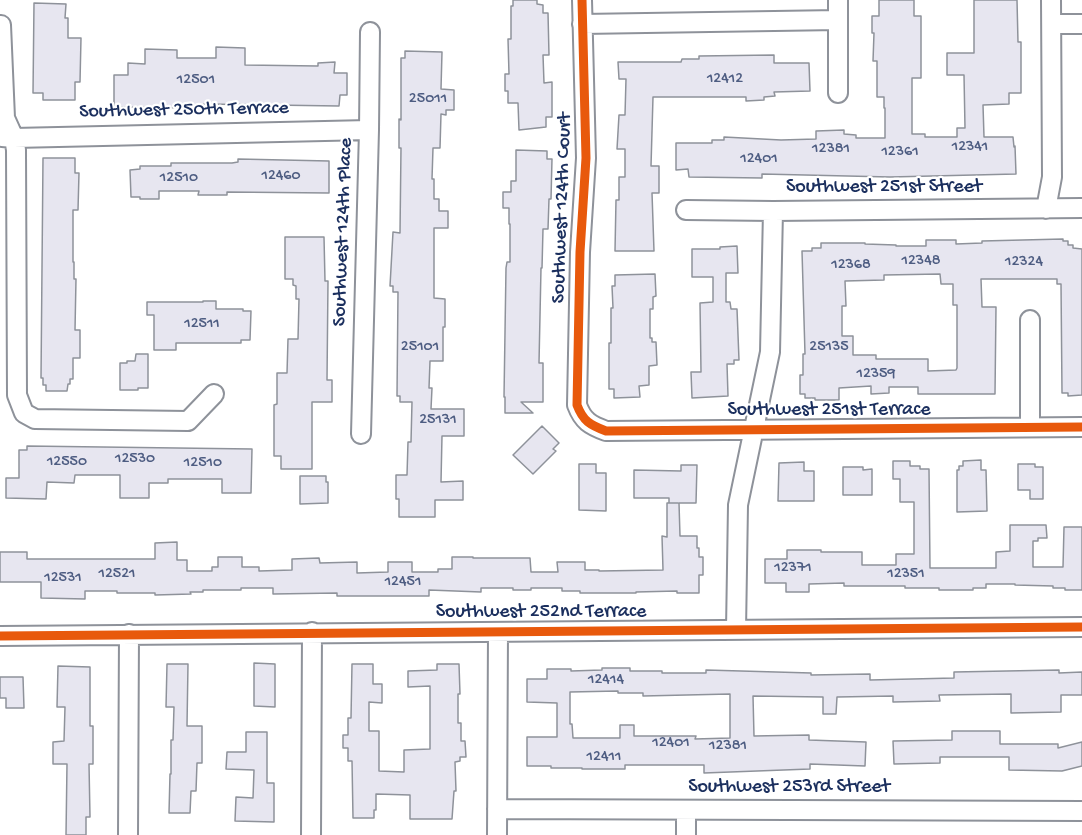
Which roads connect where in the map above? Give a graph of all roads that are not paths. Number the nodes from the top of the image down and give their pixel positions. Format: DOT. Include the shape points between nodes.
graph roads {
  1 [pos="582,0"];
  2 [pos="838,0"];
  3 [pos="1051,0"];
  4 [pos="838,20"];
  5 [pos="582,24"];
  6 [pos="1052,24"];
  7 [pos="1082,24"];
  8 [pos="1,25"];
  9 [pos="370,32"];
  10 [pos="838,93"];
  11 [pos="369,130"];
  12 [pos="7,137"];
  13 [pos="1082,208"];
  14 [pos="1046,209"];
  15 [pos="686,210"];
  16 [pos="773,211"];
  17 [pos="1030,320"];
  18 [pos="214,394"];
  19 [pos="581,416"];
  20 [pos="1030,427"];
  21 [pos="1082,427"];
  22 [pos="754,429"];
  23 [pos="361,434"];
  24 [pos="1082,627"];
  25 [pos="736,630"];
  26 [pos="312,632"];
  27 [pos="498,632"];
  28 [pos="129,634"];
  29 [pos="0,636"];
  30 [pos="497,809"];
  31 [pos="686,810"];
  32 [pos="1082,812"];
  33 [pos="128,835"];
  34 [pos="311,835"];
  35 [pos="497,835"];
  36 [pos="686,835"];
  1 -- 5 [label="street, Southwest 124th Court"];
  2 -- 4 [label="street"];
  3 -- 6 [label="street"];
  4 -- 5 [label="street"];
  4 -- 10 [label="street"];
  5 -- 19 [label="street, Southwest 124th Court" via="586,158 577,405"];
  6 -- 7 [label="street"];
  6 -- 14 [label="street" via="1052,177"];
  8 -- 12 [label="street"];
  9 -- 11 [label="street, Southwest 124th Place"];
  11 -- 12 [label="street, Southwest 250th Terrace"];
  11 -- 23 [label="street, Southwest 124th Place"];
  12 -- 18 [label="street" via="16,150 17,395 24,413 35,419 188,421"];
  13 -- 14 [label="street, Southwest 251st Street"];
  14 -- 16 [label="street, Southwest 251st Street"];
  15 -- 16 [label="street, Southwest 251st Street"];
  16 -- 22 [label="street" via="770,352"];
  17 -- 20 [label="street"];
  19 -- 22 [label="street, Southwest 251st Terrace" via="606,431"];
  20 -- 21 [label="street, Southwest 251st Terrace"];
  20 -- 22 [label="street, Southwest 251st Terrace"];
  22 -- 25 [label="street" via="738,505"];
  24 -- 25 [label="street, Southwest 252nd Terrace"];
  25 -- 27 [label="street, Southwest 252nd Terrace"];
  26 -- 27 [label="street, Southwest 252nd Terrace"];
  26 -- 28 [label="street, Southwest 252nd Terrace"];
  26 -- 34 [label="street"];
  27 -- 30 [label="street"];
  28 -- 29 [label="street, Southwest 252nd Terrace"];
  28 -- 33 [label="street"];
  30 -- 31 [label="street, Southwest 253rd Street"];
  30 -- 35 [label="street"];
  31 -- 32 [label="street, Southwest 253rd Street"];
  31 -- 36 [label="street"];
}
